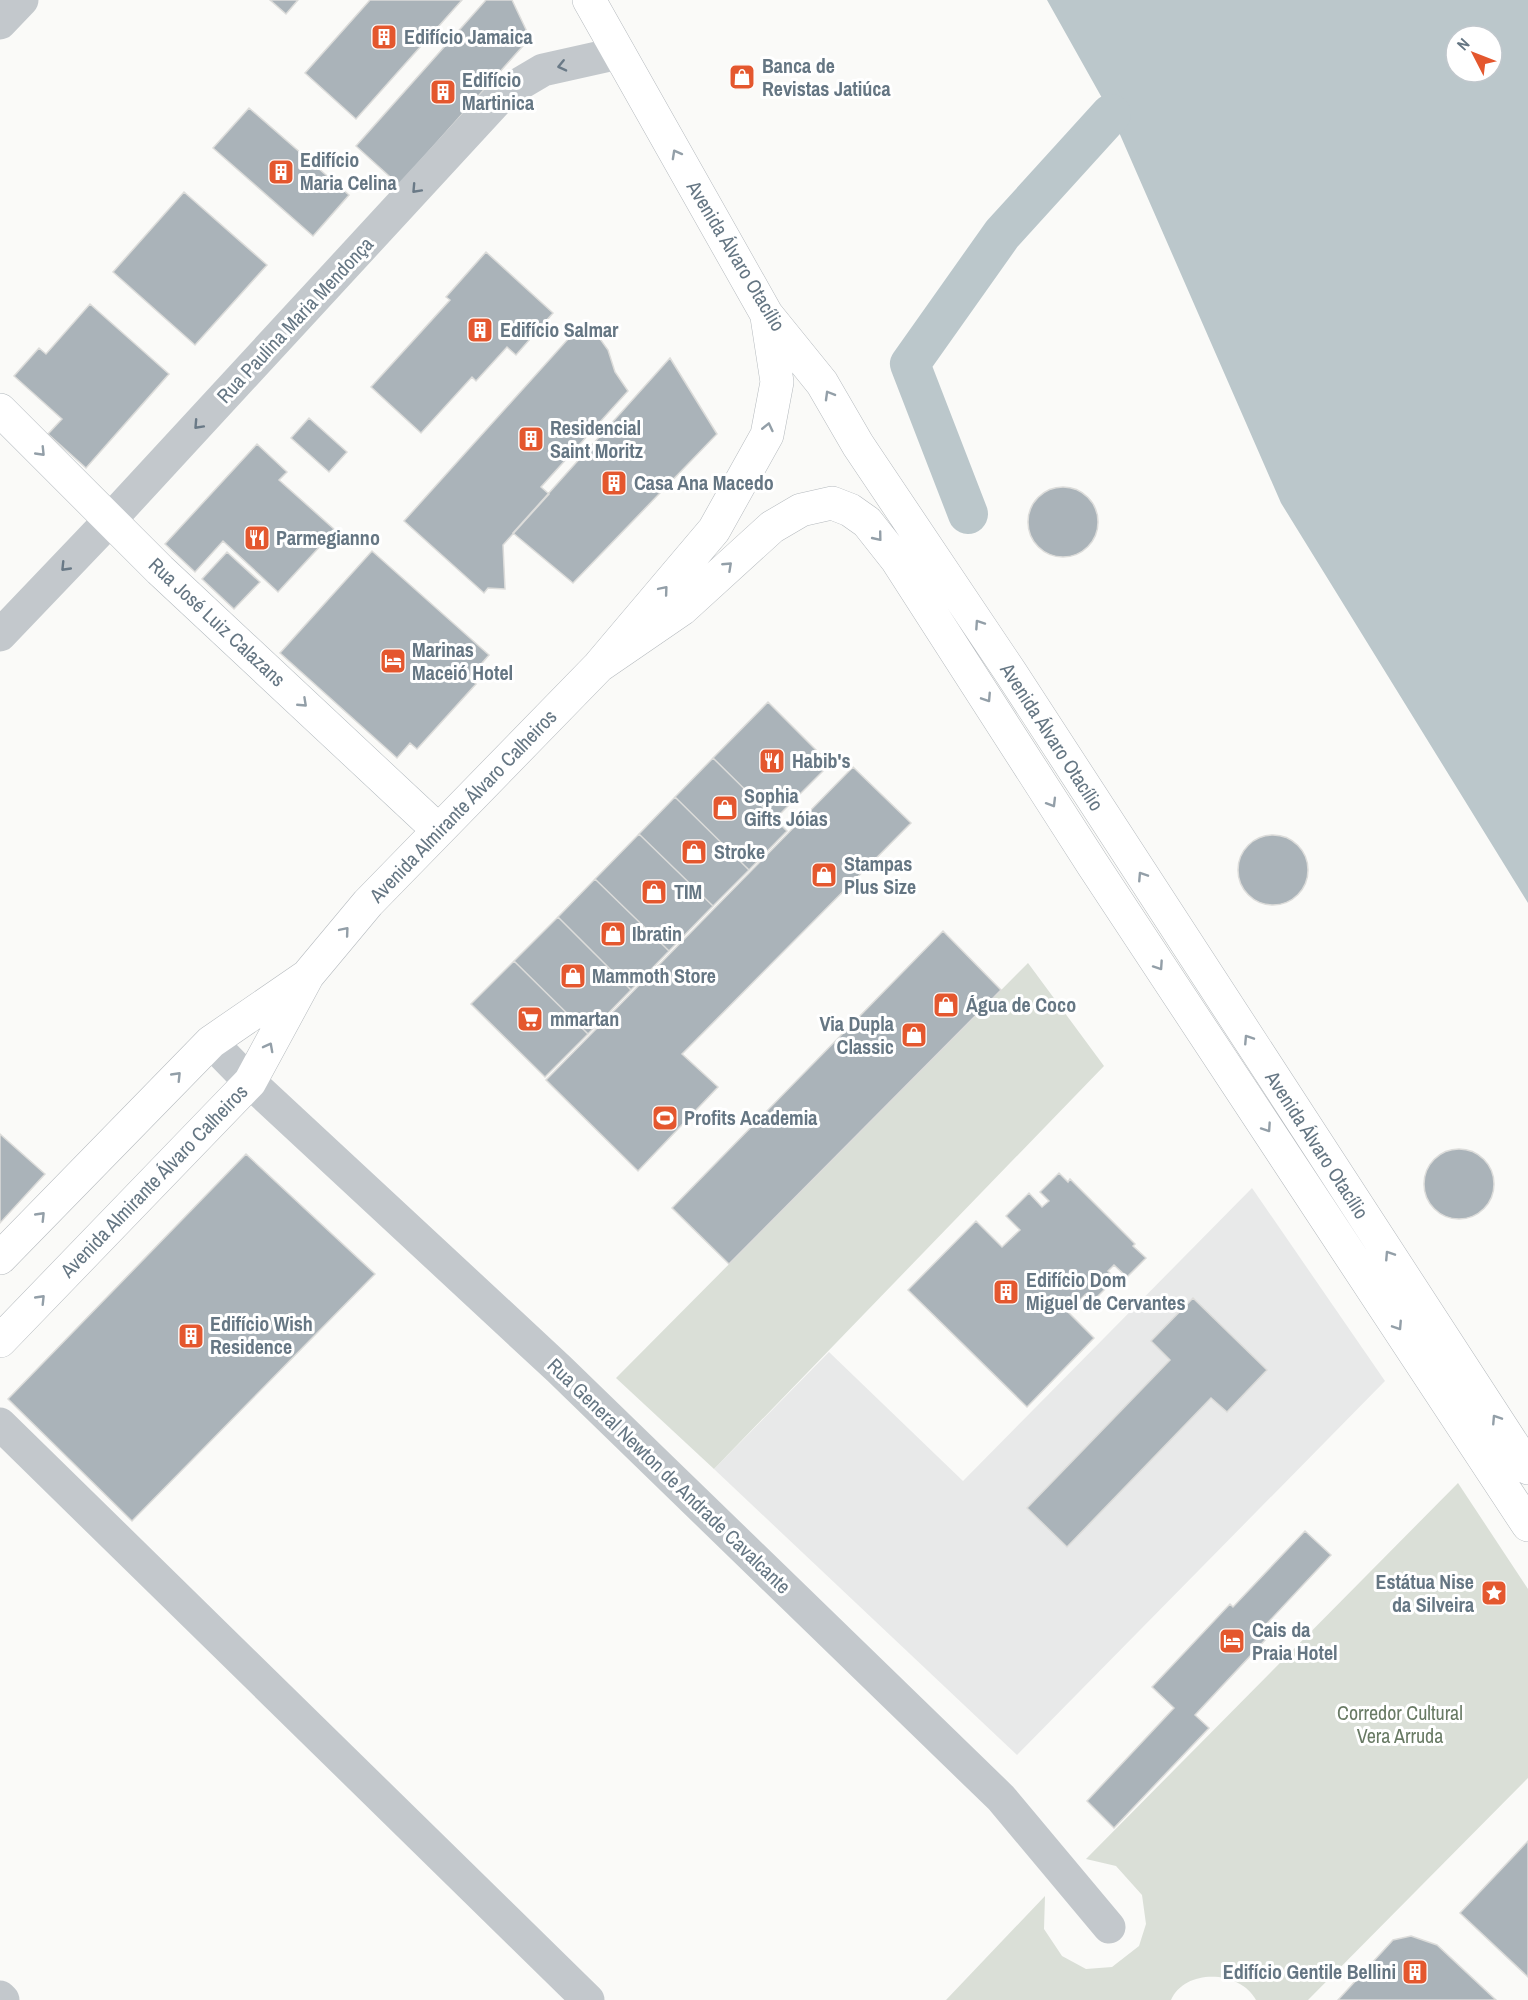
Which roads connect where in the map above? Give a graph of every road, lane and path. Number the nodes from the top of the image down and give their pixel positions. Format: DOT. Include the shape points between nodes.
graph roads {
  1 [pos="22,0"];
  2 [pos="589,0"];
  3 [pos="0,23"];
  4 [pos="619,53"];
  5 [pos="767,315"];
  6 [pos="0,410"];
  7 [pos="832,503"];
  8 [pos="110,520"];
  9 [pos="0,635"];
  10 [pos="599,666"];
  11 [pos="437,829"];
  12 [pos="308,975"];
  13 [pos="211,1042"];
  14 [pos="250,1082"];
  15 [pos="0,1258"];
  16 [pos="0,1341"];
  17 [pos="0,1424"];
  18 [pos="1528,1468"];
  19 [pos="1528,1525"];
  20 [pos="1109,1927"];
  21 [pos="588,2000"];
  1 -- 3 [label="street"];
  2 -- 4 [label="main road, Avenida Álvaro Otacílio"];
  5 -- 4 [label="main road, Avenida Álvaro Otacílio, one-way"];
  4 -- 8 [label="street, Rua Paulina Maria Mendonça, one-way" via="543,70 504,93"];
  10 -- 5 [label="main road, Avenida Almirante Álvaro Calheiros, one-way" via="714,531 767,435 777,382"];
  18 -- 5 [label="main road, Avenida Álvaro Otacílio, one-way" via="1011,673 858,445 822,383"];
  6 -- 8 [label="main road, Rua José Luiz Calazans, one-way"];
  10 -- 7 [label="main road, Avenida Almirante Álvaro Calheiros, one-way" via="682,609 772,527 801,510"];
  7 -- 19 [label="main road, Avenida Álvaro Otacílio, one-way" via="867,522 897,560 1074,837"];
  8 -- 9 [label="street, Rua Paulina Maria Mendonça, one-way"];
  8 -- 11 [label="main road, Rua José Luiz Calazans, one-way"];
  10 -- 11 [label="main road, Avenida Almirante Álvaro Calheiros"];
  12 -- 11 [label="main road, Avenida Almirante Álvaro Calheiros, one-way"];
  12 -- 13 [label="main road, Avenida Almirante Álvaro Calheiros"];
  14 -- 12 [label="main road, Avenida Almirante Álvaro Calheiros, one-way"];
  13 -- 14 [label="street, Rua General Newton de Andrade Cavalcante"];
  15 -- 13 [label="main road, Avenida Almirante Álvaro Calheiros, one-way"];
  16 -- 14 [label="main road, Avenida Almirante Álvaro Calheiros, one-way"];
  14 -- 20 [label="street, Rua General Newton de Andrade Cavalcante" via="559,1369 1001,1798"];
  17 -- 21 [label="street"];
}
